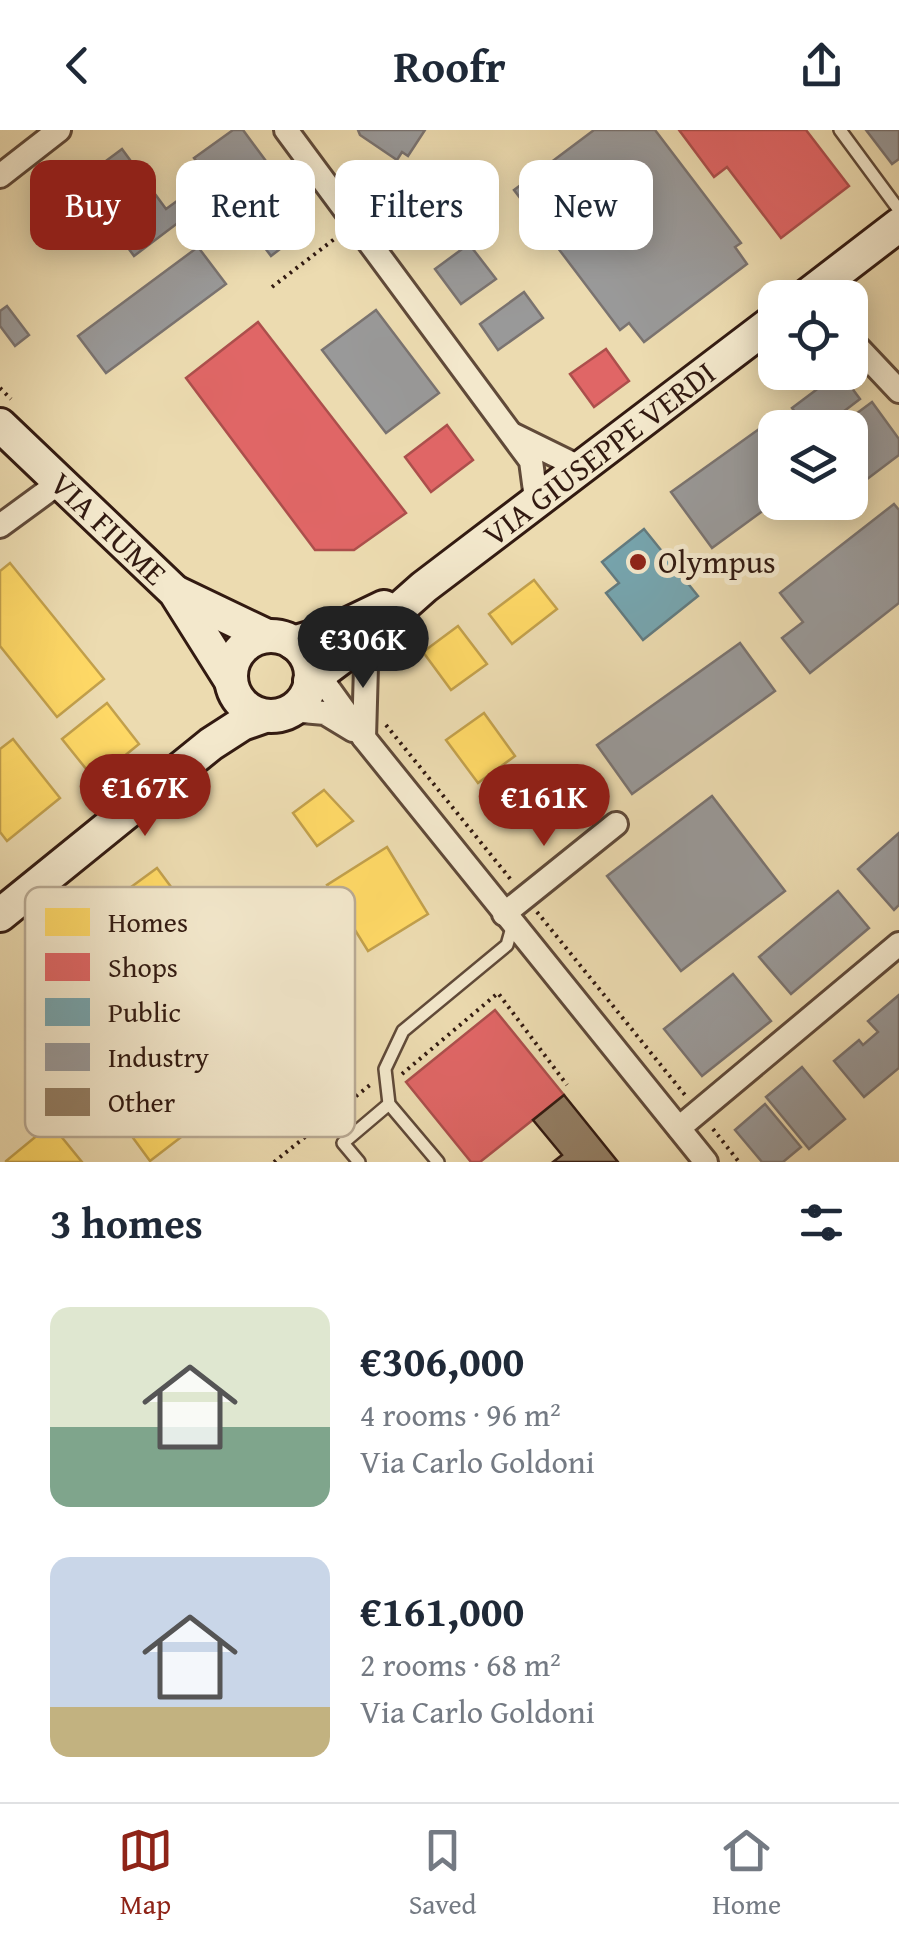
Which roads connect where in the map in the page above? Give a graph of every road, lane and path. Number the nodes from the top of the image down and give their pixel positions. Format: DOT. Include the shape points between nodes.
graph roads {
  1 [pos="59,130"];
  2 [pos="286,130"];
  3 [pos="840,130"];
  4 [pos="0,176"];
  5 [pos="899,210"];
  6 [pos="899,225"];
  7 [pos="335,238"];
  8 [pos="829,280"];
  9 [pos="272,287"];
  10 [pos="758,333"];
  11 [pos="868,358"];
  12 [pos="0,388"];
  13 [pos="899,391"];
  14 [pos="6,412"];
  15 [pos="510,433"];
  16 [pos="577,471"];
  17 [pos="60,482"];
  18 [pos="540,499"];
  19 [pos="0,526"];
  20 [pos="424,588"];
  21 [pos="175,592"];
  22 [pos="376,630"];
  23 [pos="299,659"];
  24 [pos="230,682"];
  25 [pos="278,713"];
  26 [pos="364,738"];
  27 [pos="616,824"];
  28 [pos="35,887"];
  29 [pos="25,895"];
  30 [pos="0,915"];
  31 [pos="508,919"];
  32 [pos="899,944"];
  33 [pos="386,1082"];
  34 [pos="568,1085"];
  35 [pos="355,1094"];
  36 [pos="389,1104"];
  37 [pos="679,1128"];
  38 [pos="355,1133"];
  39 [pos="304,1137"];
  40 [pos="350,1137"];
  41 [pos="274,1162"];
  42 [pos="359,1162"];
  43 [pos="438,1162"];
  44 [pos="706,1162"];
  1 -- 4 [label="street"];
  2 -- 15 [label="street"];
  3 -- 5 [label="lane"];
  6 -- 8 [label="street"];
  7 -- 9 [label="path"];
  10 -- 16 [label="street, VIA GIUSEPPE VERDI"];
  11 -- 13 [label="street"];
  12 -- 14 [label="path"];
  14 -- 17 [label="street, VIA FIUME"];
  15 -- 16 [label="street"];
  15 -- 18 [label="street" via="531,461"];
  16 -- 18 [label="street, VIA GIUSEPPE VERDI"];
  17 -- 19 [label="street"];
  17 -- 21 [label="street, VIA FIUME"];
  18 -- 20 [label="street, VIA GIUSEPPE VERDI"];
  20 -- 22 [label="street, VIA GIUSEPPE VERDI"];
  20 -- 23 [label="street, VIA GIUSEPPE VERDI" via="336,630"];
  21 -- 23 [label="street, VIA FIUME"];
  21 -- 24 [label="street, VIA FIUME"];
  22 -- 23 [label="street, VIA GIUSEPPE VERDI"];
  22 -- 26 [label="street" via="366,666"];
  23 -- 24 [label="street" via="244,646"];
  23 -- 25 [label="street" via="301,703"];
  23 -- 26 [label="street"];
  24 -- 25 [label="street, VIA FIUME" via="242,704"];
  25 -- 26 [label="street" via="325,713"];
  25 -- 28 [label="street" via="242,724 211,744"];
  26 -- 31 [label="street"];
  27 -- 31 [label="street"];
  29 -- 30 [label="street"];
  31 -- 33 [label="lane" via="507,945 403,1030"];
  31 -- 37 [label="street"];
  32 -- 37 [label="street"];
  33 -- 34 [label="path" via="498,994"];
  33 -- 35 [label="path"];
  33 -- 36 [label="lane"];
  36 -- 38 [label="lane"];
  36 -- 43 [label="lane"];
  37 -- 44 [label="street"];
  39 -- 41 [label="path"];
  40 -- 42 [label="lane" via="343,1143"];
}
